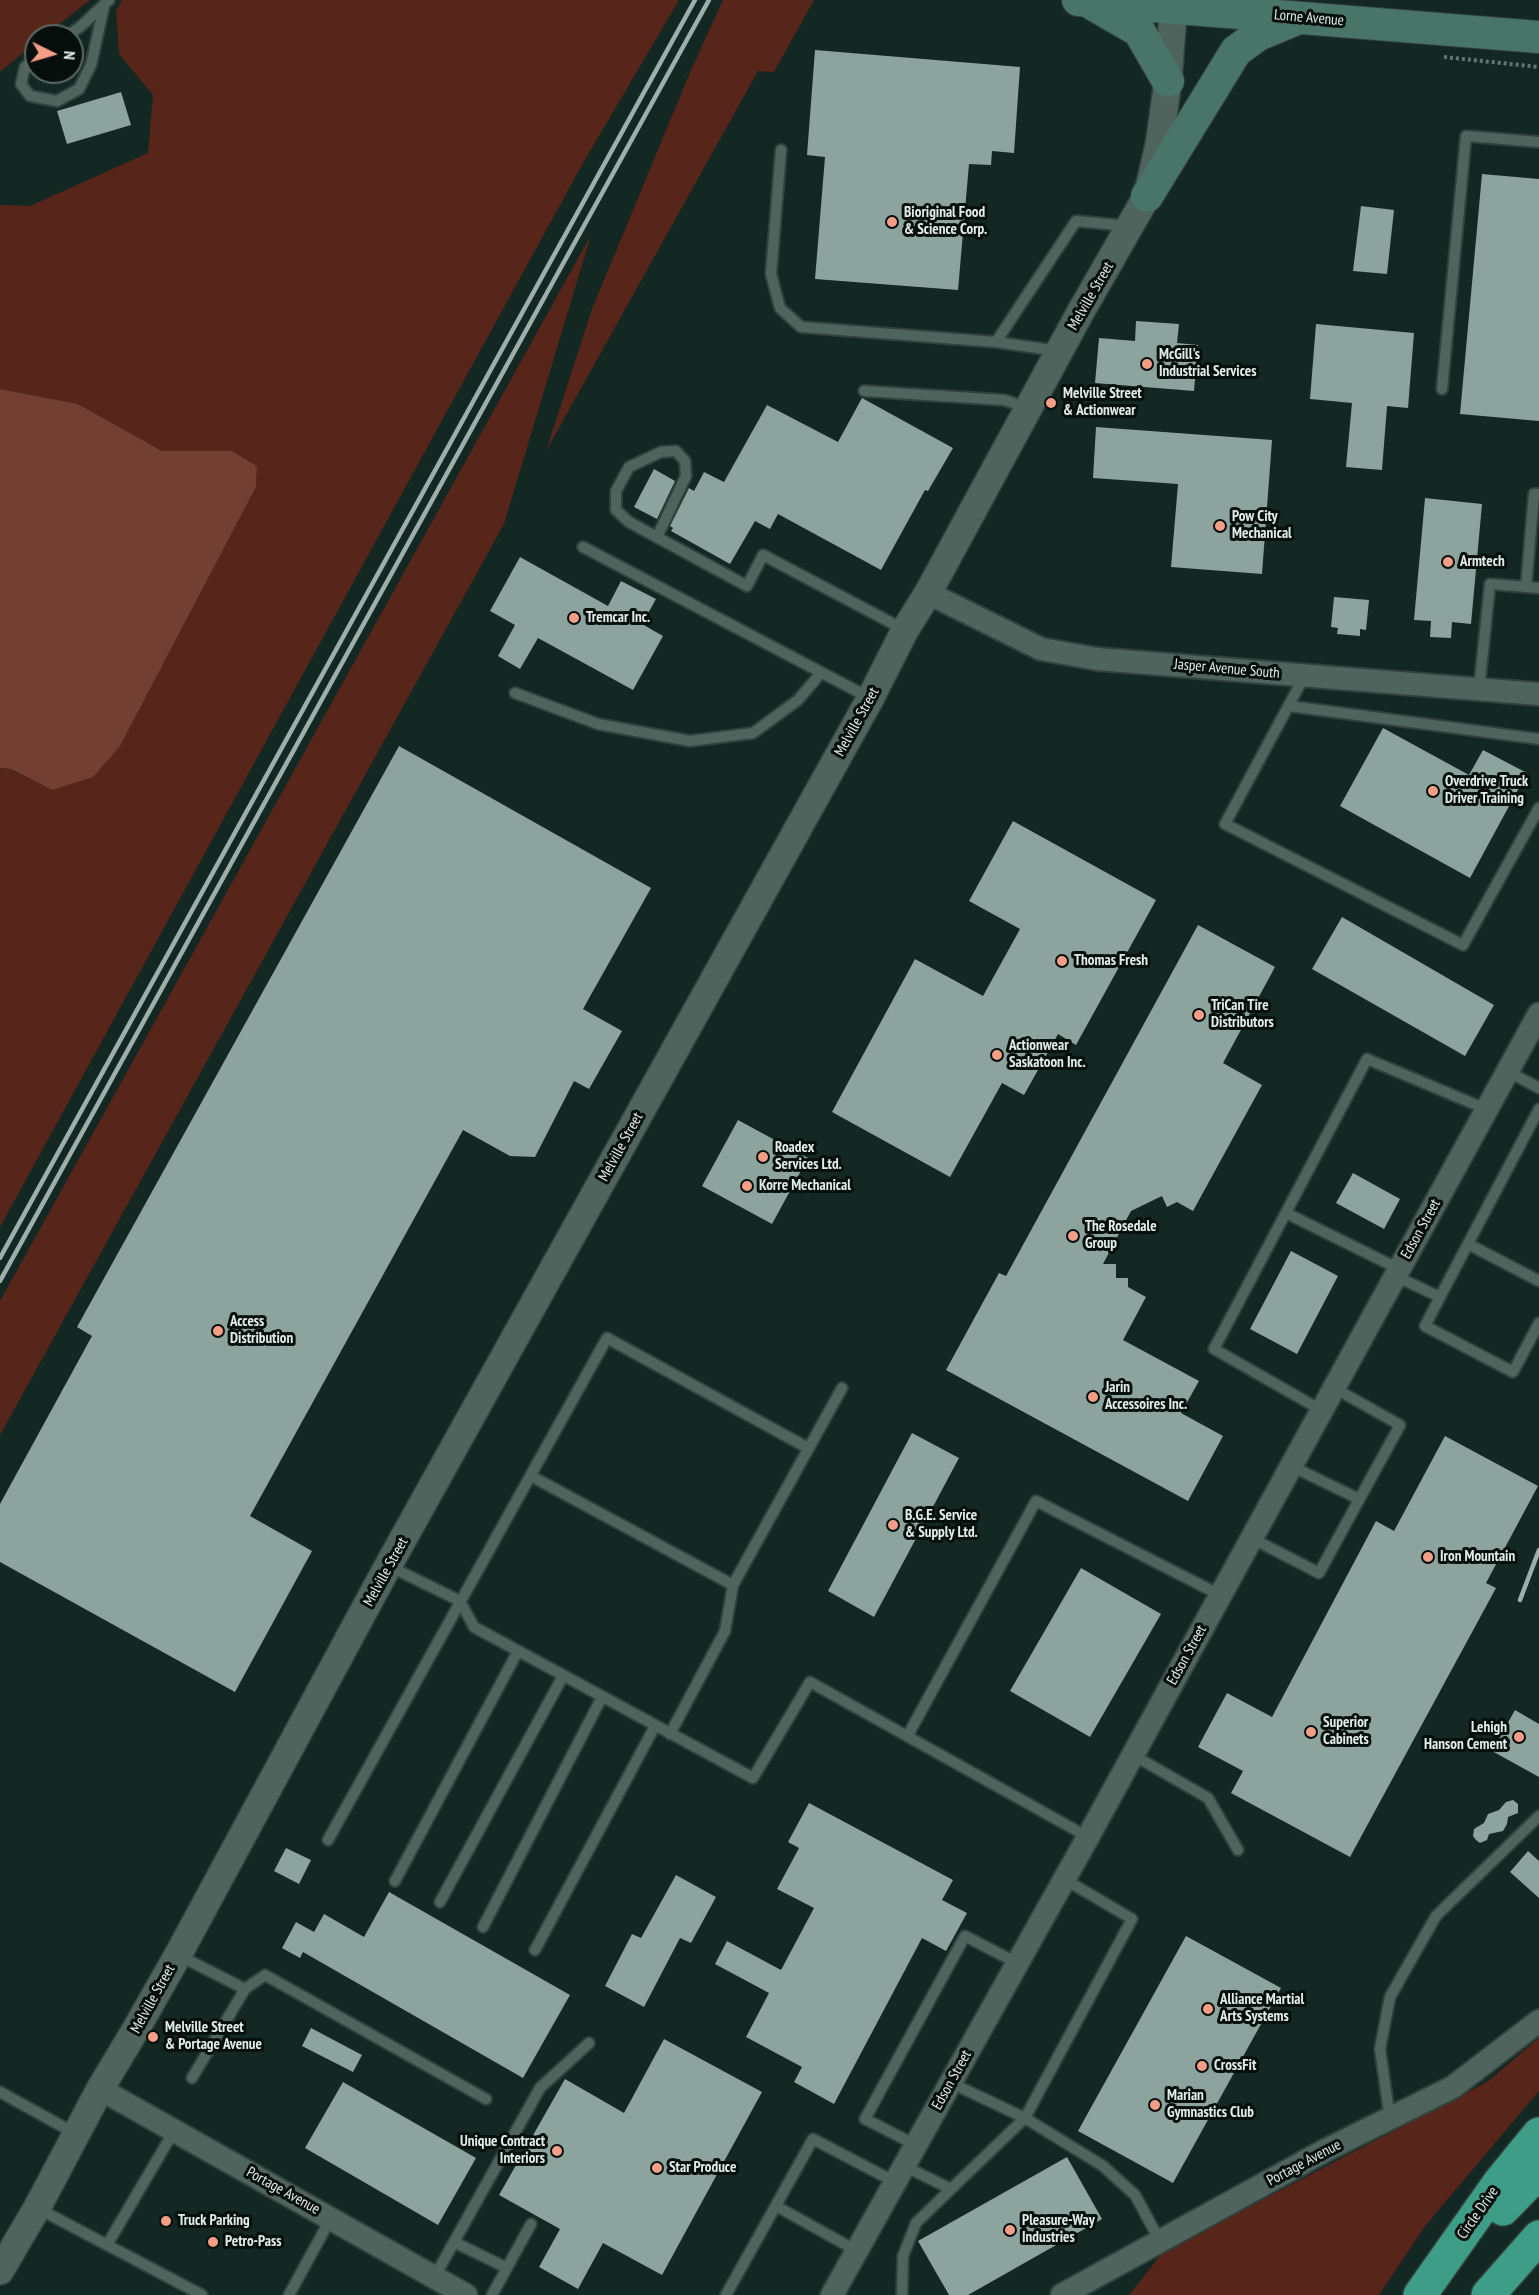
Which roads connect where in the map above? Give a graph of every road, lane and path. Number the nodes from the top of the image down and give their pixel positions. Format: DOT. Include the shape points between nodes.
graph roads {
  1 [pos="1083,0"];
  2 [pos="106,3"];
  3 [pos="1174,3"];
  4 [pos="1299,18"];
  5 [pos="81,24"];
  6 [pos="1539,37"];
  7 [pos="24,71"];
  8 [pos="84,79"];
  9 [pos="1168,81"];
  10 [pos="82,84"];
  11 [pos="1539,142"];
  12 [pos="781,150"];
  13 [pos="1147,196"];
  14 [pos="1131,227"];
  15 [pos="996,342"];
  16 [pos="1060,351"];
  17 [pos="1442,389"];
  18 [pos="864,391"];
  19 [pos="1029,408"];
  20 [pos="1539,494"];
  21 [pos="657,537"];
  22 [pos="583,547"];
  23 [pos="1526,587"];
  24 [pos="1539,588"];
  25 [pos="928,593"];
  26 [pos="905,630"];
  27 [pos="820,674"];
  28 [pos="1305,675"];
  29 [pos="1479,689"];
  30 [pos="515,693"];
  31 [pos="1539,694"];
  32 [pos="870,699"];
  33 [pos="1289,706"];
  34 [pos="1539,740"];
  35 [pos="1539,808"];
  36 [pos="1539,1014"];
  37 [pos="1507,1071"];
  38 [pos="1539,1088"];
  39 [pos="1486,1109"];
  40 [pos="1539,1109"];
  41 [pos="1286,1213"];
  42 [pos="1468,1244"];
  43 [pos="1397,1273"];
  44 [pos="1539,1281"];
  45 [pos="1440,1297"];
  46 [pos="1539,1323"];
  47 [pos="842,1388"];
  48 [pos="1333,1388"];
  49 [pos="1321,1410"];
  50 [pos="808,1449"];
  51 [pos="1291,1466"];
  52 [pos="531,1476"];
  53 [pos="1359,1499"];
  54 [pos="1251,1538"];
  55 [pos="388,1566"];
  56 [pos="733,1585"];
  57 [pos="1220,1595"];
  58 [pos="460,1601"];
  59 [pos="518,1651"];
  60 [pos="563,1676"];
  61 [pos="602,1697"];
  62 [pos="655,1726"];
  63 [pos="670,1734"];
  64 [pos="908,1735"];
  65 [pos="1133,1755"];
  66 [pos="1539,1816"];
  67 [pos="1088,1837"];
  68 [pos="328,1840"];
  69 [pos="1238,1850"];
  70 [pos="1064,1880"];
  71 [pos="395,1881"];
  72 [pos="440,1902"];
  73 [pos="483,1927"];
  74 [pos="535,1950"];
  75 [pos="178,1954"];
  76 [pos="1017,1963"];
  77 [pos="245,1989"];
  78 [pos="1539,2021"];
  79 [pos="589,2043"];
  80 [pos="192,2078"];
  81 [pos="951,2083"];
  82 [pos="100,2089"];
  83 [pos="0,2092"];
  84 [pos="486,2099"];
  85 [pos="1025,2118"];
  86 [pos="1390,2119"];
  87 [pos="174,2130"];
  88 [pos="76,2134"];
  89 [pos="1539,2134"];
  90 [pos="916,2145"];
  91 [pos="1539,2172"];
  92 [pos="900,2174"];
  93 [pos="951,2189"];
  94 [pos="776,2206"];
  95 [pos="37,2208"];
  96 [pos="331,2218"];
  97 [pos="531,2224"];
  98 [pos="1539,2237"];
  99 [pos="1160,2241"];
  100 [pos="454,2242"];
  101 [pos="107,2245"];
  102 [pos="857,2251"];
  103 [pos="507,2268"];
  104 [pos="0,2271"];
  105 [pos="435,2276"];
  106 [pos="202,2295"];
  107 [pos="288,2295"];
  108 [pos="466,2295"];
  109 [pos="492,2295"];
  110 [pos="726,2295"];
  111 [pos="832,2295"];
  112 [pos="902,2295"];
  113 [pos="1062,2295"];
  114 [pos="1421,2295"];
  115 [pos="1488,2295"];
  1 -- 3 [label="main road, Lorne Avenue"];
  1 -- 9 [label="main road" via="1139,32"];
  2 -- 5 [label="lane"];
  2 -- 8 [label="lane"];
  3 -- 4 [label="main road, Lorne Avenue"];
  3 -- 9 [label="street, Melville Street"];
  4 -- 6 [label="main road, Lorne Avenue"];
  4 -- 13 [label="main road" via="1258,35 1236,51"];
  7 -- 10 [label="lane" via="21,84 30,96 57,101"];
  9 -- 13 [label="street, Melville Street"];
  11 -- 17 [label="lane" via="1466,136"];
  12 -- 15 [label="lane" via="771,274 780,308 794,321 801,327"];
  13 -- 14 [label="street, Melville Street"];
  14 -- 15 [label="lane" via="1076,221"];
  14 -- 16 [label="street, Melville Street"];
  15 -- 16 [label="lane"];
  16 -- 19 [label="street, Melville Street"];
  18 -- 19 [label="lane" via="1004,400"];
  19 -- 25 [label="street, Melville Street"];
  20 -- 23 [label="lane" via="1534,494"];
  21 -- 21 [label="lane" via="616,510 616,491 629,467 661,452 676,451 685,461 686,476"];
  21 -- 26 [label="lane" via="747,586 763,555"];
  22 -- 27 [label="lane"];
  23 -- 24 [label="lane"];
  23 -- 29 [label="lane" via="1490,584"];
  25 -- 26 [label="street, Melville Street"];
  25 -- 28 [label="street, Jasper Avenue South" via="1041,649 1097,659"];
  26 -- 32 [label="street, Melville Street"];
  27 -- 30 [label="lane" via="798,700 753,733 690,741 598,724"];
  27 -- 32 [label="lane"];
  28 -- 29 [label="street, Jasper Avenue South"];
  28 -- 33 [label="lane"];
  29 -- 31 [label="street, Jasper Avenue South"];
  32 -- 55 [label="street, Melville Street"];
  33 -- 34 [label="lane"];
  33 -- 35 [label="lane" via="1225,824 1462,945"];
  36 -- 37 [label="street, Edson Street"];
  37 -- 38 [label="lane"];
  37 -- 39 [label="street, Edson Street"];
  39 -- 41 [label="lane" via="1367,1059"];
  39 -- 43 [label="street, Edson Street"];
  40 -- 42 [label="lane"];
  41 -- 43 [label="lane"];
  41 -- 49 [label="lane" via="1214,1349"];
  42 -- 44 [label="lane"];
  42 -- 45 [label="lane"];
  43 -- 45 [label="lane"];
  43 -- 48 [label="street, Edson Street"];
  45 -- 46 [label="lane" via="1425,1326 1513,1372"];
  47 -- 50 [label="lane"];
  48 -- 49 [label="street, Edson Street"];
  48 -- 53 [label="lane" via="1400,1425"];
  49 -- 51 [label="street, Edson Street"];
  50 -- 52 [label="lane" via="607,1338"];
  50 -- 56 [label="lane"];
  51 -- 53 [label="lane"];
  51 -- 54 [label="street, Edson Street"];
  52 -- 56 [label="lane"];
  52 -- 58 [label="lane"];
  53 -- 54 [label="lane" via="1319,1573"];
  54 -- 57 [label="street, Edson Street"];
  55 -- 58 [label="lane"];
  55 -- 75 [label="street, Melville Street"];
  56 -- 63 [label="lane" via="725,1631"];
  57 -- 64 [label="lane" via="1035,1501"];
  57 -- 65 [label="street, Edson Street"];
  58 -- 59 [label="lane" via="474,1628"];
  58 -- 68 [label="lane"];
  59 -- 60 [label="lane"];
  59 -- 71 [label="lane"];
  60 -- 61 [label="lane"];
  60 -- 72 [label="lane"];
  61 -- 62 [label="lane"];
  61 -- 73 [label="lane"];
  62 -- 63 [label="lane"];
  62 -- 74 [label="lane"];
  63 -- 64 [label="lane" via="753,1778 810,1682"];
  64 -- 67 [label="lane"];
  65 -- 67 [label="street, Edson Street"];
  65 -- 69 [label="lane" via="1208,1798"];
  66 -- 86 [label="lane" via="1436,1916 1390,1997 1380,2049"];
  67 -- 70 [label="street, Edson Street"];
  70 -- 76 [label="street, Edson Street"];
  70 -- 85 [label="lane" via="1132,1919"];
  75 -- 77 [label="lane"];
  75 -- 82 [label="street, Melville Street"];
  76 -- 81 [label="street, Edson Street"];
  76 -- 90 [label="lane" via="965,1936 865,2119"];
  77 -- 80 [label="lane"];
  77 -- 84 [label="lane" via="265,1976"];
  78 -- 86 [label="street, Portage Avenue" via="1453,2088"];
  79 -- 100 [label="lane" via="540,2088"];
  81 -- 85 [label="lane"];
  81 -- 90 [label="street, Edson Street"];
  82 -- 87 [label="street, Portage Avenue"];
  82 -- 88 [label="street, Melville Street"];
  83 -- 88 [label="lane"];
  85 -- 93 [label="lane"];
  85 -- 99 [label="lane" via="1103,2166 1135,2195"];
  86 -- 99 [label="street, Portage Avenue"];
  87 -- 96 [label="street, Portage Avenue"];
  87 -- 101 [label="lane"];
  88 -- 95 [label="street, Melville Street"];
  89 -- 114 [label="highway, Circle Drive"];
  90 -- 92 [label="street, Edson Street"];
  91 -- 114 [label="highway"];
  92 -- 93 [label="lane"];
  92 -- 94 [label="lane" via="813,2139"];
  92 -- 102 [label="street, Edson Street"];
  93 -- 112 [label="lane" via="916,2223 903,2256"];
  94 -- 102 [label="lane"];
  94 -- 110 [label="lane"];
  95 -- 101 [label="lane"];
  95 -- 104 [label="street, Melville Street"];
  96 -- 105 [label="street, Portage Avenue"];
  96 -- 107 [label="lane"];
  97 -- 103 [label="lane"];
  98 -- 115 [label="highway"];
  99 -- 113 [label="street, Portage Avenue"];
  100 -- 103 [label="lane"];
  100 -- 105 [label="lane"];
  101 -- 106 [label="lane"];
  102 -- 111 [label="street, Edson Street"];
  103 -- 109 [label="lane"];
  105 -- 108 [label="street, Portage Avenue"];
}
